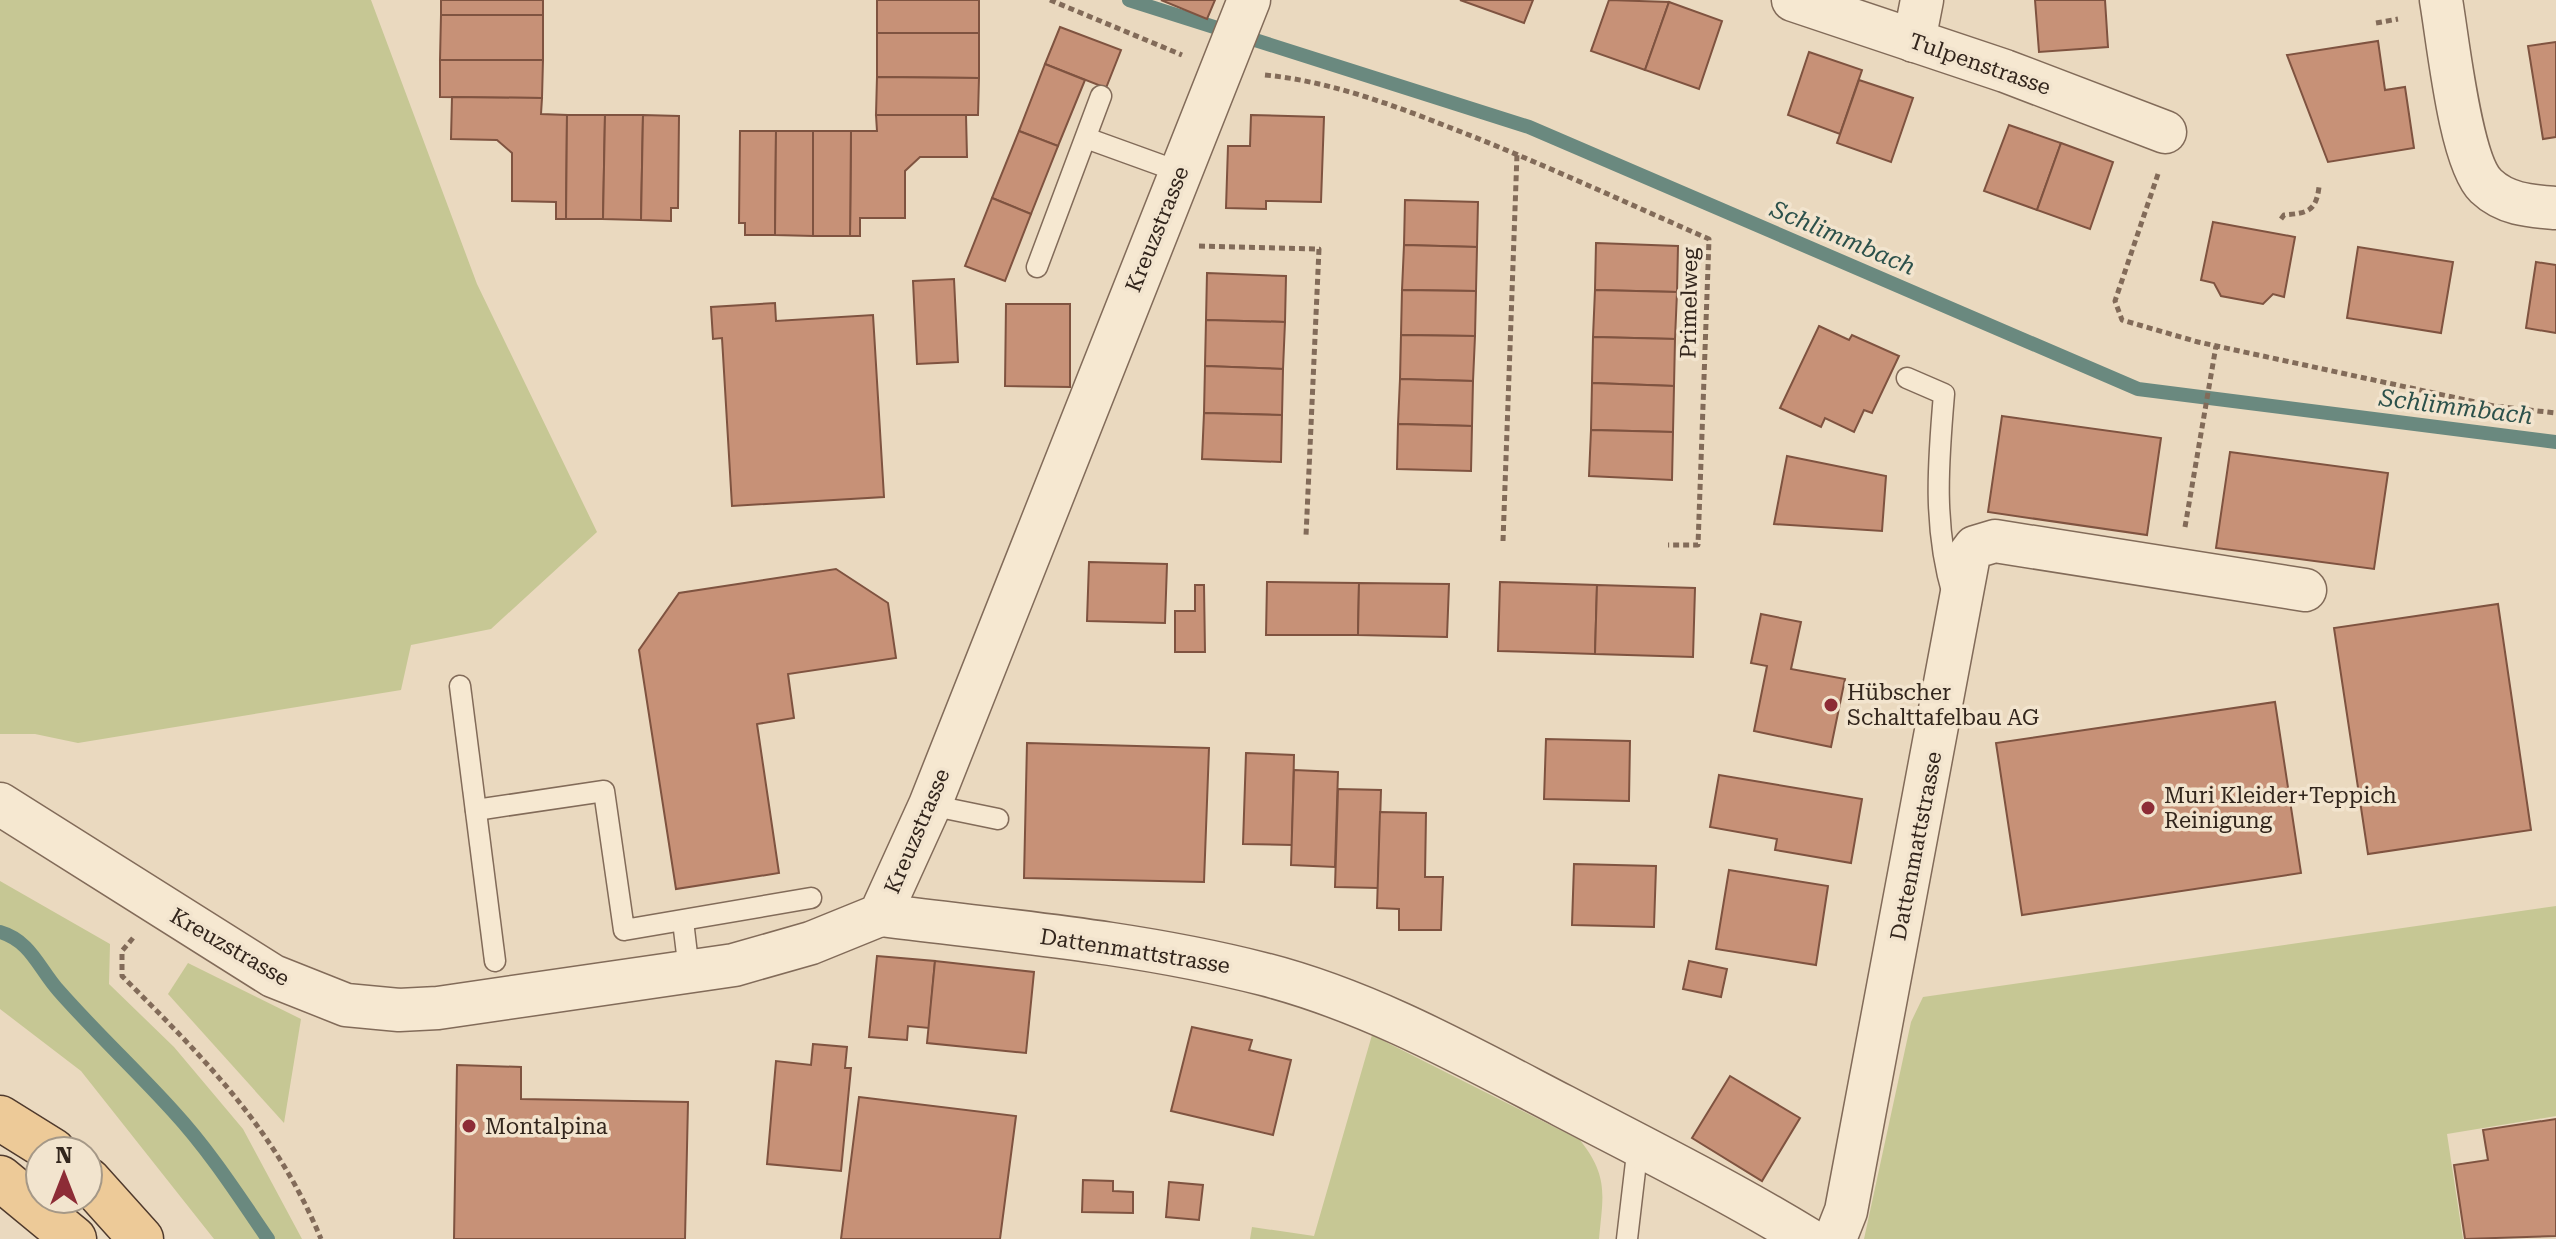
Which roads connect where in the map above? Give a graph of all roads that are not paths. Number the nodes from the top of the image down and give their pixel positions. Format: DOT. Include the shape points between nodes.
graph roads {
  1 [pos="1793,0"];
  2 [pos="1922,0"];
  3 [pos="2441,0"];
  4 [pos="1247,7"];
  5 [pos="1914,41"];
  6 [pos="1101,96"];
  7 [pos="2165,132"];
  8 [pos="1086,138"];
  9 [pos="1180,172"];
  10 [pos="2556,208"];
  11 [pos="1037,267"];
  12 [pos="1907,378"];
  13 [pos="2305,590"];
  14 [pos="1959,617"];
  15 [pos="460,686"];
  16 [pos="0,804"];
  17 [pos="930,805"];
  18 [pos="476,810"];
  19 [pos="998,819"];
  20 [pos="811,898"];
  21 [pos="880,915"];
  22 [pos="683,921"];
  23 [pos="495,961"];
  24 [pos="689,971"];
  25 [pos="0,1118"];
  26 [pos="27,1135"];
  27 [pos="1638,1145"];
  28 [pos="0,1178"];
  29 [pos="104,1198"];
  30 [pos="61,1227"];
  31 [pos="141,1239"];
  32 [pos="1627,1239"];
  33 [pos="1808,1239"];
  34 [pos="1835,1239"];
  1 -- 5 [label="street, Tulpenstrasse"];
  2 -- 5 [label="street"];
  3 -- 10 [label="street" via="2477,175 2515,204"];
  4 -- 9 [label="street, Kreuzstrasse" via="1212,61"];
  5 -- 7 [label="street, Tulpenstrasse"];
  6 -- 8 [label="lane"];
  8 -- 9 [label="lane"];
  8 -- 11 [label="lane"];
  9 -- 17 [label="street, Kreuzstrasse"];
  12 -- 14 [label="lane" via="1944,394 1938,523 1941,555"];
  13 -- 14 [label="street, Dattenmattstrasse" via="1995,541 1969,555"];
  14 -- 34 [label="street, Dattenmattstrasse" via="1846,1211"];
  15 -- 18 [label="lane"];
  16 -- 24 [label="street, Kreuzstrasse" via="273,976 346,1005 438,1008"];
  17 -- 19 [label="lane"];
  17 -- 21 [label="street, Kreuzstrasse"];
  18 -- 22 [label="lane" via="604,791 624,930"];
  18 -- 23 [label="lane"];
  20 -- 22 [label="lane"];
  21 -- 24 [label="street, Kreuzstrasse" via="811,943 734,965"];
  21 -- 27 [label="street, Dattenmattstrasse" via="1167,952 1266,975 1381,1016"];
  22 -- 24 [label="lane"];
  25 -- 26 [label="main road"];
  27 -- 32 [label="lane"];
  27 -- 33 [label="street, Dattenmattstrasse"];
  28 -- 30 [label="main road"];
  29 -- 31 [label="main road"];
}
